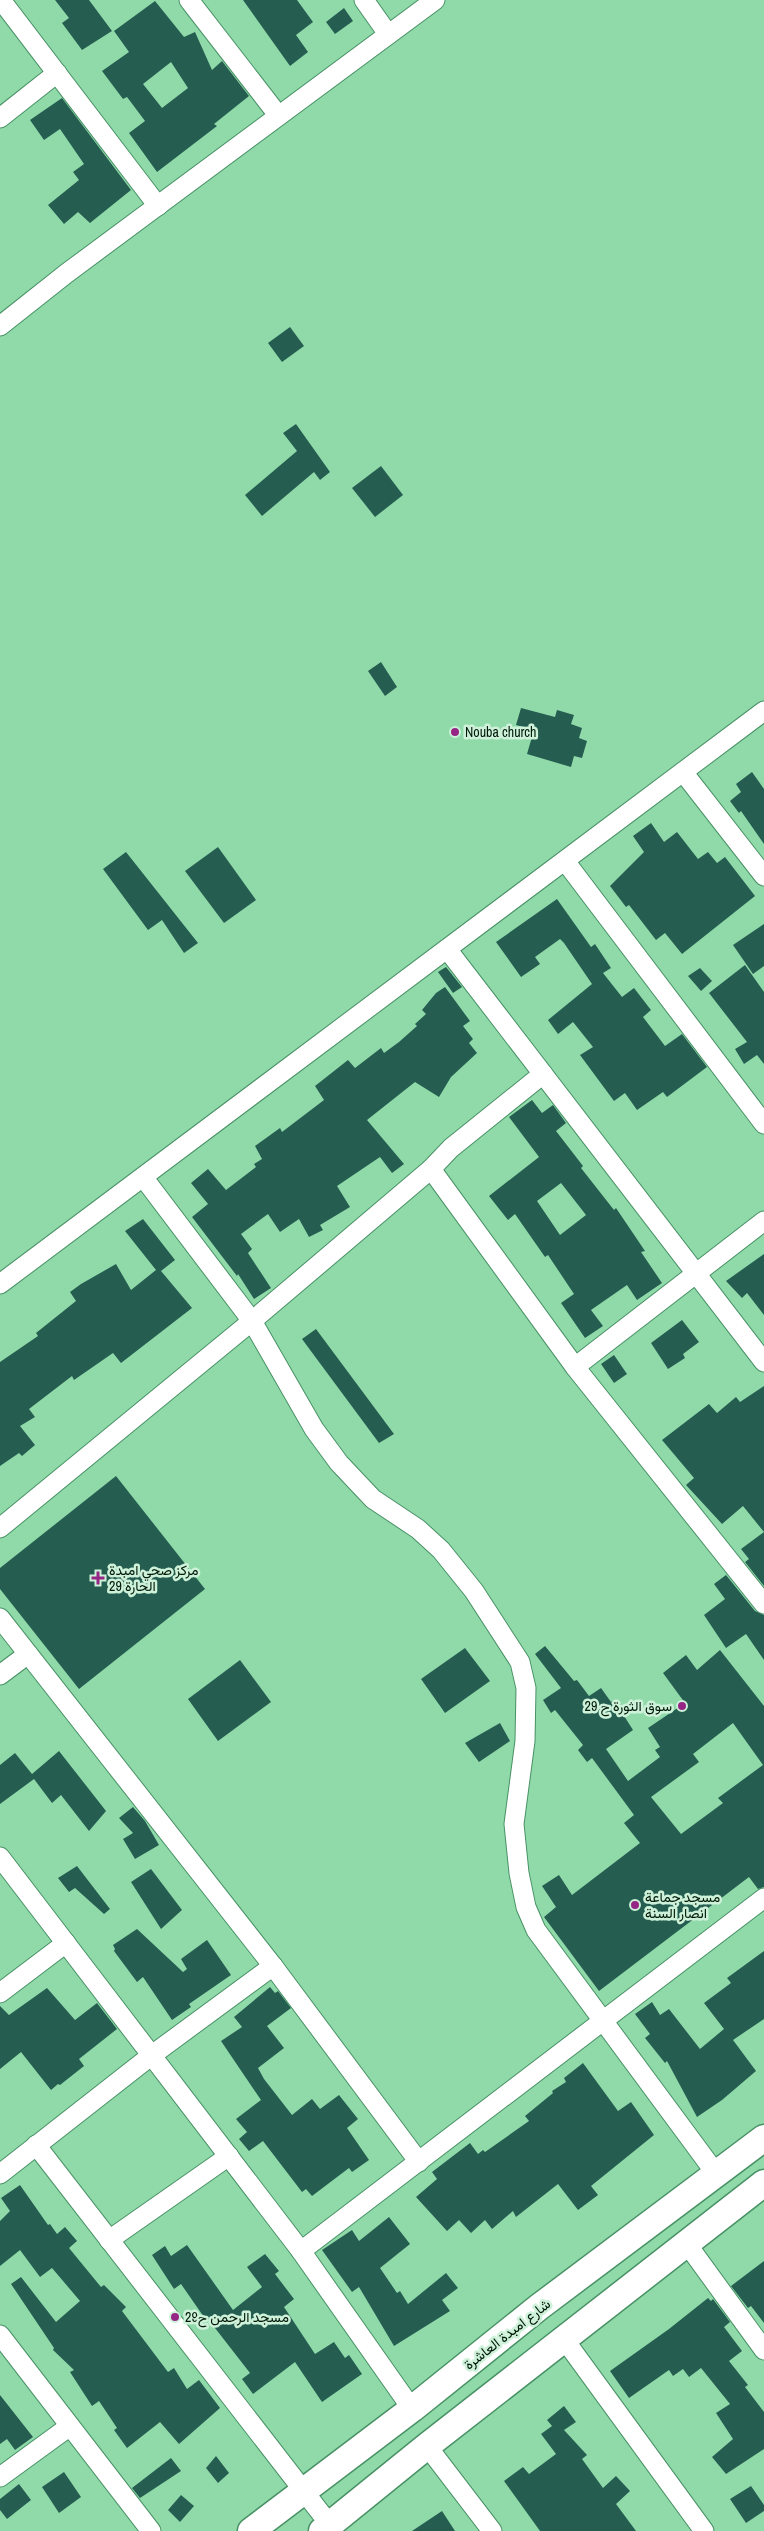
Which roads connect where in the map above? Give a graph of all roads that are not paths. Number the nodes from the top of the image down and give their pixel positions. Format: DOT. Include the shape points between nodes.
graph roads {
  1 [pos="1,0"];
  2 [pos="189,0"];
  3 [pos="364,0"];
  4 [pos="435,0"];
  5 [pos="388,34"];
  6 [pos="57,72"];
  7 [pos="278,115"];
  8 [pos="0,118"];
  9 [pos="158,206"];
  10 [pos="0,326"];
  11 [pos="764,711"];
  12 [pos="683,772"];
  13 [pos="565,861"];
  14 [pos="764,876"];
  15 [pos="447,949"];
  16 [pos="543,1074"];
  17 [pos="764,1124"];
  18 [pos="431,1169"];
  19 [pos="143,1177"];
  20 [pos="764,1221"];
  21 [pos="696,1272"];
  22 [pos="0,1284"];
  23 [pos="252,1321"];
  24 [pos="764,1362"];
  25 [pos="575,1367"];
  26 [pos="0,1528"];
  27 [pos="764,1604"];
  28 [pos="0,1618"];
  29 [pos="28,1654"];
  30 [pos="0,1675"];
  31 [pos="0,1858"];
  32 [pos="764,1898"];
  33 [pos="66,1943"];
  34 [pos="273,1966"];
  35 [pos="0,1993"];
  36 [pos="604,2021"];
  37 [pos="152,2055"];
  38 [pos="764,2138"];
  39 [pos="36,2145"];
  40 [pos="228,2156"];
  41 [pos="420,2162"];
  42 [pos="0,2174"];
  43 [pos="717,2175"];
  44 [pos="764,2183"];
  45 [pos="109,2240"];
  46 [pos="687,2244"];
  47 [pos="301,2251"];
  48 [pos="0,2335"];
  49 [pos="564,2339"];
  50 [pos="764,2350"];
  51 [pos="412,2409"];
  52 [pos="70,2426"];
  53 [pos="427,2446"];
  54 [pos="0,2477"];
  55 [pos="303,2491"];
  56 [pos="326,2528"];
  57 [pos="151,2531"];
  58 [pos="251,2531"];
  59 [pos="492,2531"];
  60 [pos="704,2531"];
  1 -- 6 [label="street"];
  2 -- 7 [label="street"];
  3 -- 5 [label="street"];
  4 -- 5 [label="street"];
  5 -- 7 [label="street"];
  6 -- 8 [label="street"];
  6 -- 9 [label="street"];
  7 -- 9 [label="street"];
  9 -- 10 [label="street"];
  11 -- 12 [label="street"];
  12 -- 13 [label="street"];
  12 -- 14 [label="street"];
  13 -- 15 [label="street"];
  13 -- 17 [label="street"];
  15 -- 16 [label="street"];
  15 -- 19 [label="street"];
  16 -- 18 [label="street"];
  16 -- 21 [label="street"];
  18 -- 23 [label="street"];
  18 -- 25 [label="street"];
  19 -- 22 [label="street"];
  19 -- 23 [label="street"];
  20 -- 21 [label="street"];
  21 -- 24 [label="street"];
  21 -- 25 [label="street"];
  23 -- 26 [label="street"];
  23 -- 36 [label="street" via="314,1430 339,1463 373,1499 418,1529 442,1550 474,1591 520,1662 526,1688 525,1741 514,1824 526,1907 536,1930"];
  25 -- 27 [label="street"];
  28 -- 29 [label="street"];
  29 -- 30 [label="street"];
  29 -- 34 [label="street"];
  31 -- 33 [label="street"];
  32 -- 36 [label="street"];
  33 -- 35 [label="street"];
  33 -- 37 [label="street"];
  34 -- 37 [label="street"];
  34 -- 41 [label="street"];
  36 -- 41 [label="street"];
  36 -- 43 [label="street"];
  37 -- 39 [label="street"];
  37 -- 40 [label="street"];
  38 -- 43 [label="main road, شارع امبدة العاشرة"];
  39 -- 42 [label="street"];
  39 -- 45 [label="street"];
  40 -- 45 [label="street"];
  40 -- 47 [label="street"];
  41 -- 47 [label="street"];
  43 -- 51 [label="main road, شارع امبدة العاشرة" via="539,2308"];
  44 -- 46 [label="main road"];
  45 -- 55 [label="street"];
  46 -- 49 [label="main road"];
  46 -- 50 [label="street"];
  47 -- 51 [label="street"];
  48 -- 52 [label="street"];
  49 -- 53 [label="main road"];
  49 -- 60 [label="street"];
  51 -- 55 [label="main road, شارع امبدة العاشرة"];
  52 -- 54 [label="street"];
  52 -- 57 [label="street"];
  53 -- 56 [label="main road"];
  53 -- 59 [label="street"];
  55 -- 56 [label="street"];
  55 -- 58 [label="main road, شارع امبدة العاشرة"];
}
